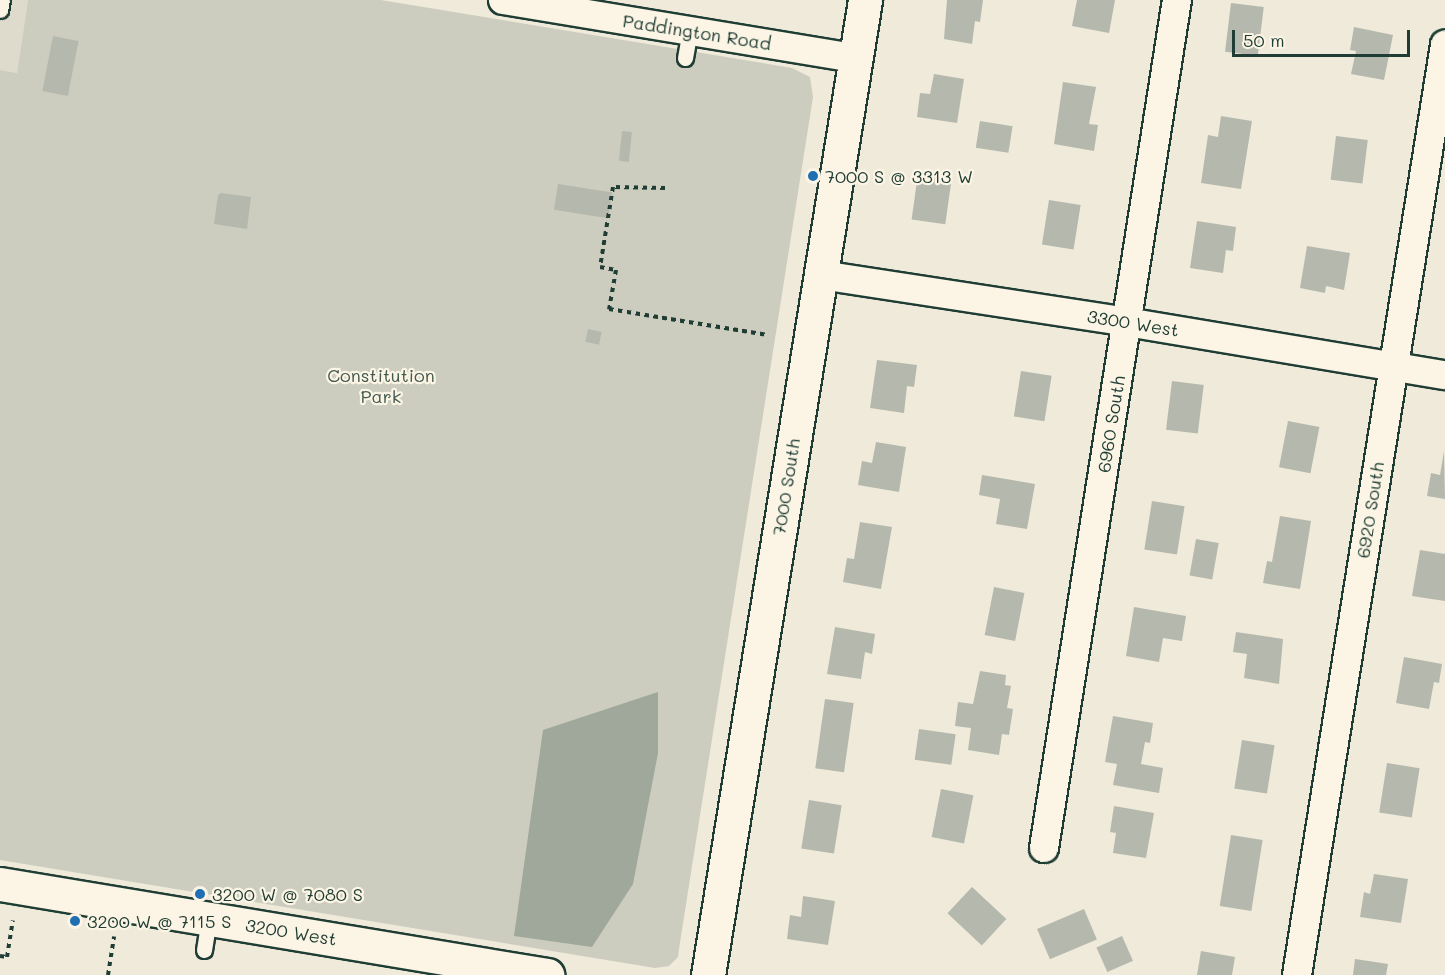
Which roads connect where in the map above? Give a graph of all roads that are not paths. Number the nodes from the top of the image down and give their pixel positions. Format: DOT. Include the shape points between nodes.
graph roads {
  1 [pos="2,0"];
  2 [pos="503,0"];
  3 [pos="865,0"];
  4 [pos="1177,0"];
  5 [pos="546,3"];
  6 [pos="0,10"];
  7 [pos="690,30"];
  8 [pos="1445,45"];
  9 [pos="686,58"];
  10 [pos="855,58"];
  11 [pos="820,275"];
  12 [pos="1127,322"];
  13 [pos="1393,367"];
  14 [pos="1445,375"];
  15 [pos="1044,848"];
  16 [pos="0,884"];
  17 [pos="424,965"];
  18 [pos="547,975"];
  19 [pos="708,975"];
  20 [pos="1297,975"];
  1 -- 6 [label="lane"];
  2 -- 5 [label="street, Paddington Road"];
  3 -- 10 [label="main road, 7000 South"];
  4 -- 12 [label="street, 6960 South"];
  5 -- 7 [label="street, Paddington Road"];
  7 -- 9 [label="lane"];
  7 -- 10 [label="street, Paddington Road"];
  8 -- 13 [label="street, 6920 South"];
  10 -- 11 [label="main road, 7000 South"];
  11 -- 12 [label="street, 3300 West"];
  11 -- 19 [label="main road, 7000 South"];
  12 -- 13 [label="street, 3300 West"];
  12 -- 15 [label="street, 6960 South"];
  13 -- 14 [label="street, 3300 West"];
  13 -- 20 [label="street, 6920 South"];
  16 -- 17 [label="main road, 3200 West" via="207,934"];
  17 -- 18 [label="main road, 3200 West"];
}
